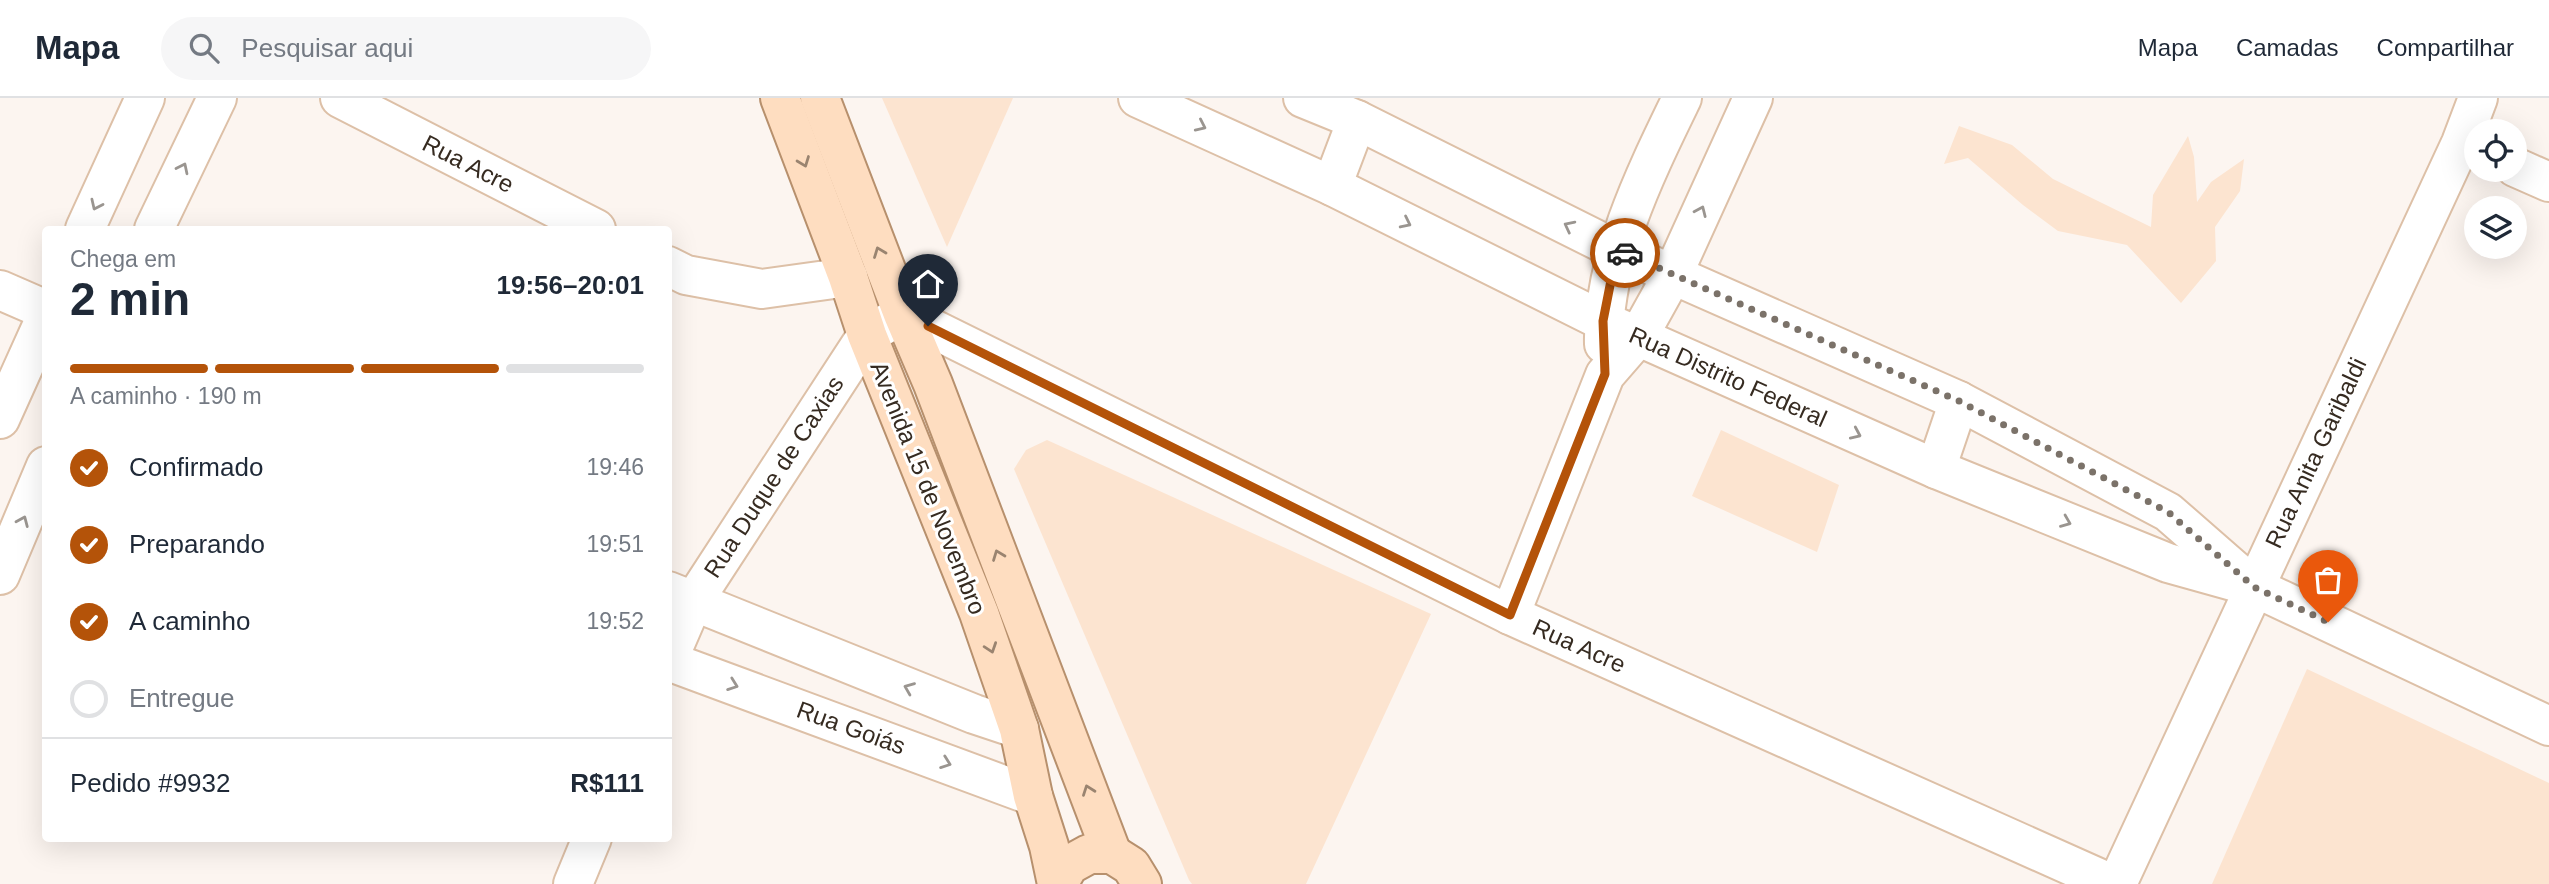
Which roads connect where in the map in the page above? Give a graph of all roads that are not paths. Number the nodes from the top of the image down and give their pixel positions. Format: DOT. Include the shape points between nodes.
graph roads {
  1 [pos="145,98"];
  2 [pos="217,98"];
  3 [pos="340,98"];
  4 [pos="780,98"];
  5 [pos="820,98"];
  6 [pos="1139,98"];
  7 [pos="1303,98"];
  8 [pos="1682,98"];
  9 [pos="1753,98"];
  10 [pos="2478,98"];
  11 [pos="2474,119"];
  12 [pos="1357,120"];
  13 [pos="2464,154"];
  14 [pos="2527,172"];
  15 [pos="2549,182"];
  16 [pos="1332,187"];
  17 [pos="86,226"];
  18 [pos="155,226"];
  19 [pos="590,226"];
  20 [pos="1617,250"];
  21 [pos="672,268"];
  22 [pos="1673,274"];
  23 [pos="848,277"];
  24 [pos="0,290"];
  25 [pos="42,308"];
  26 [pos="903,314"];
  27 [pos="1603,321"];
  28 [pos="42,325"];
  29 [pos="867,335"];
  30 [pos="1638,337"];
  31 [pos="24,362"];
  32 [pos="1605,374"];
  33 [pos="1959,401"];
  34 [pos="0,419"];
  35 [pos="1936,469"];
  36 [pos="42,475"];
  37 [pos="0,575"];
  38 [pos="2254,587"];
  39 [pos="681,596"];
  40 [pos="1510,615"];
  41 [pos="672,641"];
  42 [pos="672,662"];
  43 [pos="2549,726"];
  44 [pos="1019,729"];
  45 [pos="1032,796"];
  46 [pos="590,842"];
  47 [pos="1112,854"];
  48 [pos="573,884"];
  49 [pos="1058,884"];
  50 [pos="1142,884"];
  51 [pos="2115,884"];
  1 -- 17 [label="street, one-way"];
  18 -- 2 [label="street, one-way"];
  3 -- 19 [label="street, Rua Acre"];
  4 -- 23 [label="main road, Avenida 15 de Novembro, one-way"];
  26 -- 5 [label="main road, Avenida 15 de Novembro, one-way"];
  6 -- 16 [label="street, Rua Distrito Federal, one-way"];
  7 -- 12 [label="street, Rua Distrito Federal"];
  8 -- 20 [label="street"];
  22 -- 9 [label="street, one-way"];
  10 -- 11 [label="street, Rua Anita Garibaldi"];
  12 -- 16 [label="street"];
  20 -- 12 [label="street, Rua Distrito Federal, one-way"];
  13 -- 38 [label="street, Rua Anita Garibaldi"];
  14 -- 15 [label="street"];
  16 -- 27 [label="street, Rua Distrito Federal, one-way"];
  20 -- 22 [label="street, Rua Distrito Federal"];
  20 -- 27 [label="street"];
  21 -- 23 [label="street" via="686,275 762,289"];
  22 -- 30 [label="street"];
  22 -- 33 [label="street, Rua Distrito Federal"];
  23 -- 29 [label="main road, Avenida 15 de Novembro"];
  24 -- 25 [label="street"];
  26 -- 29 [label="street, Rua Duque de Caxias"];
  26 -- 40 [label="street, Rua Acre"];
  47 -- 26 [label="main road, Avenida 15 de Novembro, one-way"];
  27 -- 30 [label="street, Rua Distrito Federal"];
  27 -- 32 [label="street"];
  28 -- 31 [label="street"];
  29 -- 39 [label="street, Rua Duque de Caxias"];
  29 -- 44 [label="main road, Avenida 15 de Novembro, one-way" via="979,614"];
  30 -- 32 [label="street"];
  30 -- 35 [label="street, Rua Distrito Federal, one-way"];
  31 -- 34 [label="street"];
  32 -- 40 [label="street"];
  33 -- 35 [label="street"];
  33 -- 38 [label="street, Rua Distrito Federal" via="2168,512"];
  35 -- 38 [label="street, Rua Distrito Federal, one-way" via="2168,563"];
  37 -- 36 [label="street, one-way"];
  38 -- 43 [label="street, Rua Distrito Federal"];
  38 -- 51 [label="street, Rua Anita Garibaldi"];
  39 -- 41 [label="street, Rua Duque de Caxias"];
  44 -- 39 [label="street, one-way"];
  40 -- 51 [label="street, Rua Acre"];
  42 -- 45 [label="street, Rua Goiás, one-way"];
  44 -- 45 [label="main road, Avenida 15 de Novembro"];
  45 -- 49 [label="main road, Avenida 15 de Novembro"];
  46 -- 48 [label="street"];
  47 -- 49 [label="main road, Avenida 15 de Novembro" via="1089,854 1069,865"];
  47 -- 50 [label="main road, Avenida 15 de Novembro" via="1131,866"];
}
